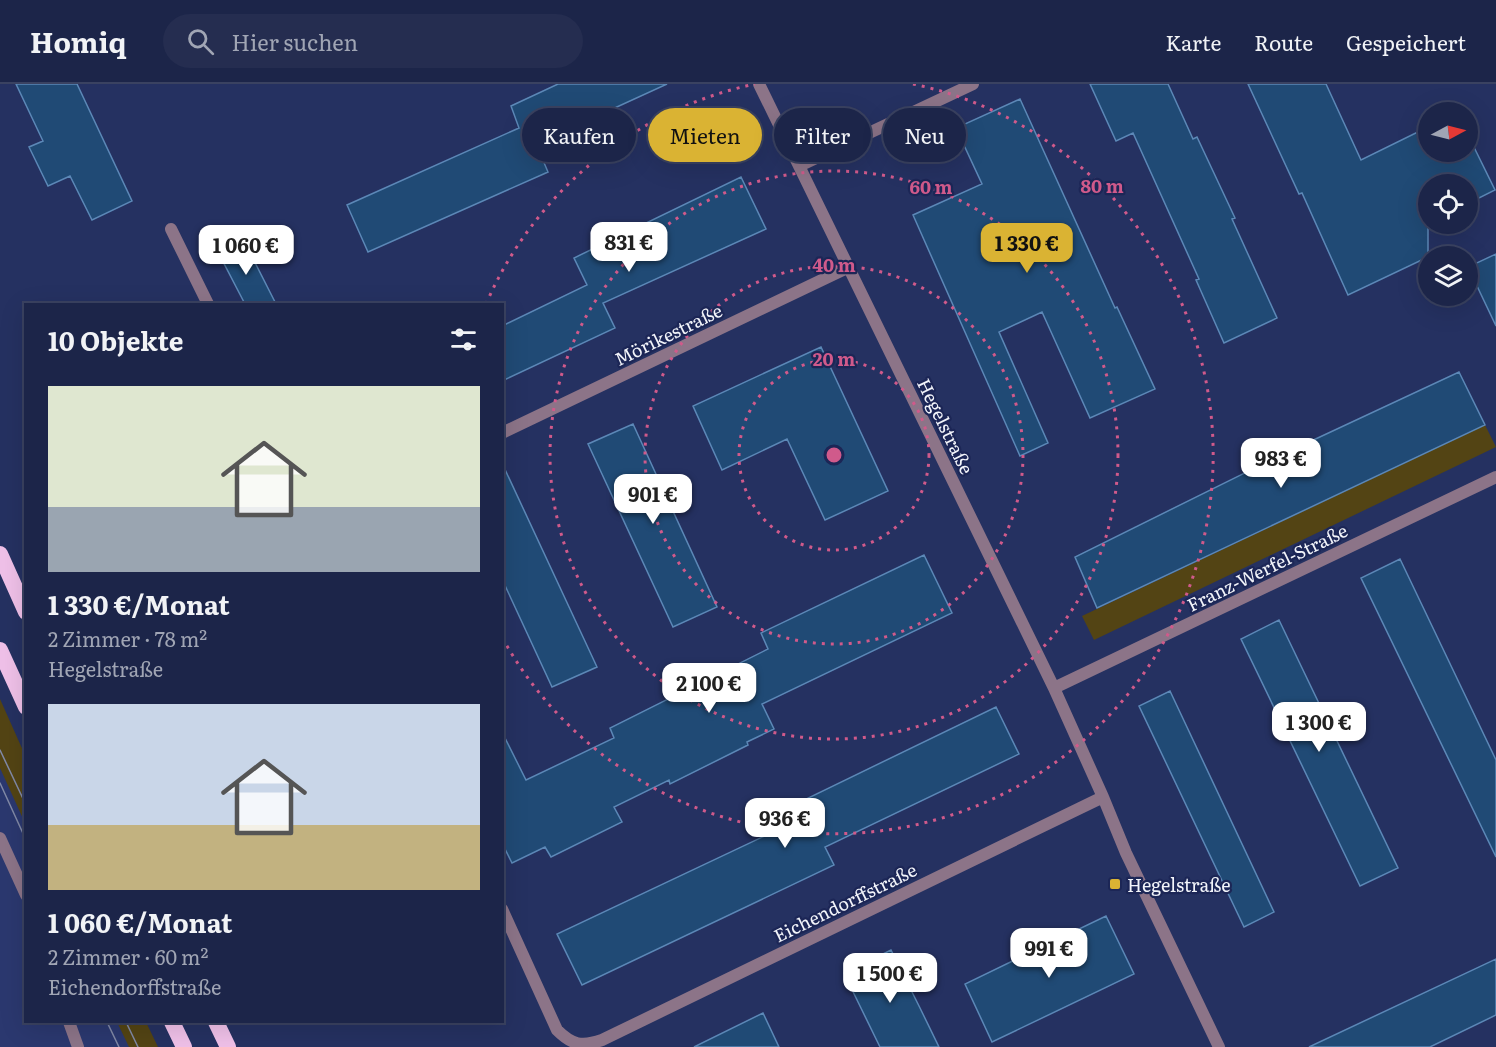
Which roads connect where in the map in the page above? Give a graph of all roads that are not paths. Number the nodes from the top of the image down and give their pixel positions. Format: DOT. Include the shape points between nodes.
graph roads {
  1 [pos="759,84"];
  2 [pos="973,84"];
  3 [pos="799,166"];
  4 [pos="171,229"];
  5 [pos="849,267"];
  6 [pos="208,303"];
  7 [pos="504,432"];
  8 [pos="1496,477"];
  9 [pos="0,554"];
  10 [pos="24,608"];
  11 [pos="0,650"];
  12 [pos="1054,688"];
  13 [pos="24,703"];
  14 [pos="1103,796"];
  15 [pos="0,838"];
  16 [pos="24,891"];
  17 [pos="504,913"];
  18 [pos="69,1023"];
  19 [pos="172,1023"];
  20 [pos="216,1023"];
  21 [pos="603,1044"];
  22 [pos="78,1047"];
  23 [pos="184,1047"];
  24 [pos="228,1047"];
  25 [pos="1219,1047"];
  1 -- 3 [label="street, Hegelstraße"];
  2 -- 3 [label="street"];
  3 -- 5 [label="street, Hegelstraße"];
  4 -- 6 [label="street"];
  5 -- 7 [label="street, Mörikestraße"];
  5 -- 12 [label="street, Hegelstraße"];
  8 -- 12 [label="street, Franz-Werfel-Straße"];
  9 -- 10 [label="highway"];
  11 -- 13 [label="highway"];
  12 -- 14 [label="street, Hegelstraße"];
  14 -- 21 [label="street, Eichendorffstraße"];
  14 -- 25 [label="street, Hegelstraße" via="1126,853"];
  15 -- 16 [label="street"];
  17 -- 21 [label="street, Eichendorffstraße" via="557,1030 576,1044"];
  18 -- 22 [label="street"];
  19 -- 23 [label="highway"];
  20 -- 24 [label="highway"];
}
